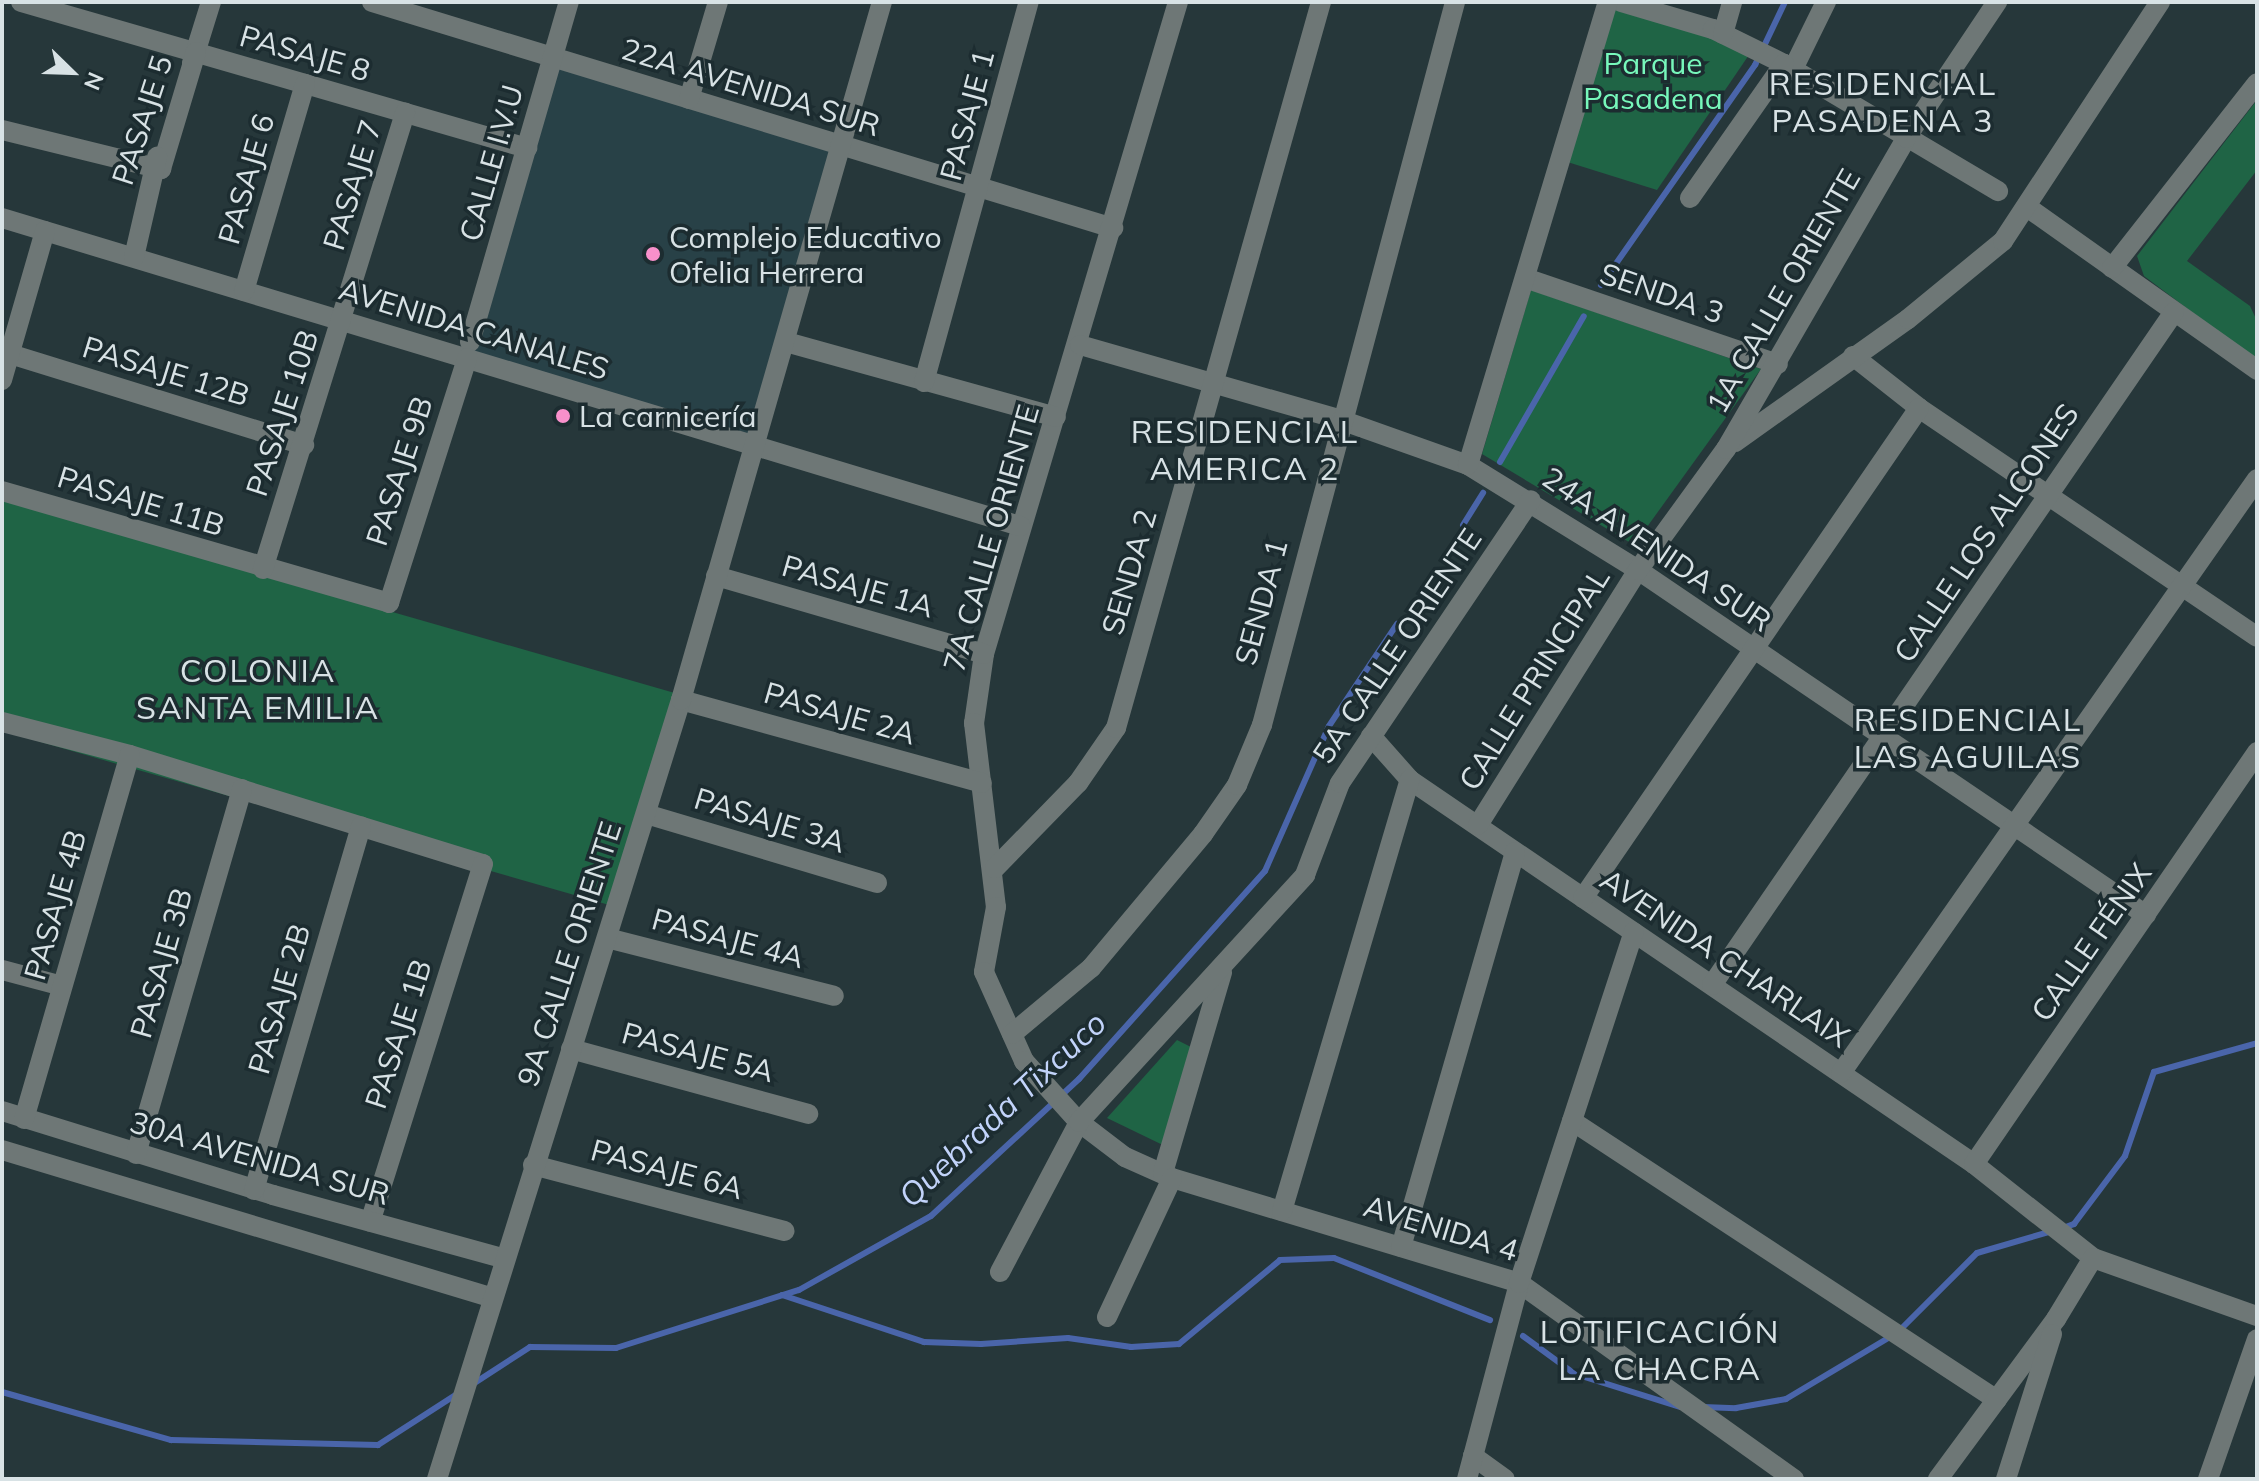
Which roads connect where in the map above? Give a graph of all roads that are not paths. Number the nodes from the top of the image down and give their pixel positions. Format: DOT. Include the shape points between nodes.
graph roads {
  1 [pos="21,2"];
  2 [pos="211,2"];
  3 [pos="372,2"];
  4 [pos="569,2"];
  5 [pos="718,2"];
  6 [pos="882,2"];
  7 [pos="1029,2"];
  8 [pos="1178,2"];
  9 [pos="1321,2"];
  10 [pos="1455,2"];
  11 [pos="1608,2"];
  12 [pos="1621,2"];
  13 [pos="1732,2"];
  14 [pos="1826,2"];
  15 [pos="1997,2"];
  16 [pos="2160,2"];
  17 [pos="1723,34"];
  18 [pos="196,52"];
  19 [pos="553,57"];
  20 [pos="1784,65"];
  21 [pos="2257,83"];
  22 [pos="305,84"];
  23 [pos="689,99"];
  24 [pos="405,113"];
  25 [pos="2,130"];
  26 [pos="1906,138"];
  27 [pos="841,146"];
  28 [pos="527,148"];
  29 [pos="153,169"];
  30 [pos="978,187"];
  31 [pos="1998,191"];
  32 [pos="1690,198"];
  33 [pos="2027,207"];
  34 [pos="2,218"];
  35 [pos="1113,228"];
  36 [pos="45,231"];
  37 [pos="134,257"];
  38 [pos="2112,268"];
  39 [pos="1525,278"];
  40 [pos="244,291"];
  41 [pos="2174,312"];
  42 [pos="343,321"];
  43 [pos="786,342"];
  44 [pos="1080,345"];
  45 [pos="468,350"];
  46 [pos="10,354"];
  47 [pos="1853,356"];
  48 [pos="1778,364"];
  49 [pos="2257,370"];
  50 [pos="2,380"];
  51 [pos="924,382"];
  52 [pos="1213,384"];
  53 [pos="1919,408"];
  54 [pos="1056,417"];
  55 [pos="1341,420"];
  56 [pos="304,445"];
  57 [pos="754,446"];
  58 [pos="1726,449"];
  59 [pos="1468,465"];
  60 [pos="2257,479"];
  61 [pos="2,491"];
  62 [pos="2050,493"];
  63 [pos="1531,500"];
  64 [pos="1020,526"];
  65 [pos="263,569"];
  66 [pos="1638,570"];
  67 [pos="716,576"];
  68 [pos="2182,586"];
  69 [pos="389,603"];
  70 [pos="2257,637"];
  71 [pos="1753,648"];
  72 [pos="984,654"];
  73 [pos="681,700"];
  74 [pos="2,722"];
  75 [pos="1371,736"];
  76 [pos="1883,737"];
  77 [pos="2257,752"];
  78 [pos="130,755"];
  79 [pos="1410,780"];
  80 [pos="982,783"];
  81 [pos="242,789"];
  82 [pos="646,814"];
  83 [pos="1478,825"];
  84 [pos="2015,825"];
  85 [pos="361,826"];
  86 [pos="1515,852"];
  87 [pos="995,868"];
  88 [pos="877,883"];
  89 [pos="1583,898"];
  90 [pos="2146,915"];
  91 [pos="1634,932"];
  92 [pos="607,938"];
  93 [pos="1223,968"];
  94 [pos="2,970"];
  95 [pos="1712,985"];
  96 [pos="62,986"];
  97 [pos="834,996"];
  98 [pos="1012,1034"];
  99 [pos="571,1049"];
  100 [pos="1841,1073"];
  101 [pos="2,1111"];
  102 [pos="808,1114"];
  103 [pos="1073,1116"];
  104 [pos="24,1119"];
  105 [pos="1572,1121"];
  106 [pos="2,1150"];
  107 [pos="136,1154"];
  108 [pos="1974,1164"];
  109 [pos="533,1165"];
  110 [pos="1168,1176"];
  111 [pos="218,1179"];
  112 [pos="254,1190"];
  113 [pos="208,1211"];
  114 [pos="1282,1211"];
  115 [pos="370,1222"];
  116 [pos="785,1231"];
  117 [pos="1393,1244"];
  118 [pos="502,1258"];
  119 [pos="2093,1258"];
  120 [pos="1000,1272"];
  121 [pos="1519,1283"];
  122 [pos="490,1297"];
  123 [pos="2257,1316"];
  124 [pos="1107,1317"];
  125 [pos="2056,1319"];
  126 [pos="2257,1339"];
  127 [pos="1997,1400"];
  128 [pos="1473,1456"];
  129 [pos="437,1479"];
  130 [pos="1467,1479"];
  131 [pos="1505,1479"];
  132 [pos="1794,1479"];
  133 [pos="1938,1479"];
  134 [pos="2006,1479"];
  135 [pos="2208,1479"];
  1 -- 18 [label="street, PASAJE 8"];
  2 -- 18 [label="street, PASAJE 5"];
  3 -- 19 [label="street, 22A AVENIDA SUR"];
  4 -- 19 [label="street, CALLE I.V.U"];
  5 -- 23 [label="street"];
  6 -- 27 [label="street, 9A CALLE ORIENTE"];
  7 -- 30 [label="street, PASAJE 1"];
  8 -- 35 [label="street, 7A CALLE ORIENTE"];
  9 -- 52 [label="street, SENDA 2"];
  10 -- 55 [label="street, SENDA 1"];
  11 -- 39 [label="street"];
  12 -- 17 [label="street"];
  13 -- 17 [label="street"];
  14 -- 20 [label="street"];
  15 -- 26 [label="street, 1A CALLE ORIENTE"];
  16 -- 33 [label="street" via="2108,74"];
  17 -- 20 [label="street"];
  18 -- 22 [label="street, PASAJE 8"];
  18 -- 29 [label="street, PASAJE 5"];
  19 -- 23 [label="street, 22A AVENIDA SUR"];
  19 -- 28 [label="street, CALLE I.V.U"];
  20 -- 26 [label="street"];
  20 -- 32 [label="street"];
  21 -- 38 [label="street"];
  22 -- 24 [label="street, PASAJE 8"];
  22 -- 40 [label="street, PASAJE 6"];
  23 -- 27 [label="street, 22A AVENIDA SUR"];
  24 -- 28 [label="street, PASAJE 8"];
  24 -- 42 [label="street, PASAJE 7"];
  25 -- 29 [label="street"];
  26 -- 31 [label="street"];
  26 -- 48 [label="street, 1A CALLE ORIENTE"];
  27 -- 30 [label="street, 22A AVENIDA SUR"];
  27 -- 43 [label="street, 9A CALLE ORIENTE"];
  28 -- 45 [label="street, CALLE I.V.U"];
  29 -- 37 [label="street, PASAJE 5"];
  30 -- 35 [label="street, 22A AVENIDA SUR"];
  30 -- 51 [label="street, PASAJE 1"];
  33 -- 38 [label="street"];
  33 -- 47 [label="street" via="2003,241 1908,319"];
  34 -- 36 [label="street, AVENIDA CANALES"];
  35 -- 44 [label="street, 7A CALLE ORIENTE"];
  36 -- 37 [label="street, AVENIDA CANALES"];
  36 -- 46 [label="street"];
  37 -- 40 [label="street, AVENIDA CANALES"];
  38 -- 41 [label="street"];
  39 -- 48 [label="street, SENDA 3"];
  39 -- 59 [label="street"];
  40 -- 42 [label="street, AVENIDA CANALES"];
  41 -- 49 [label="street"];
  41 -- 62 [label="street, CALLE LOS ALCONES"];
  42 -- 45 [label="street, AVENIDA CANALES"];
  42 -- 56 [label="street, PASAJE 10B"];
  43 -- 51 [label="street"];
  43 -- 57 [label="street, 9A CALLE ORIENTE"];
  44 -- 52 [label="street, 24A AVENIDA SUR"];
  44 -- 54 [label="street, 7A CALLE ORIENTE"];
  45 -- 57 [label="street, AVENIDA CANALES"];
  45 -- 69 [label="street, PASAJE 9B"];
  46 -- 50 [label="street"];
  46 -- 56 [label="street, PASAJE 12B"];
  47 -- 53 [label="street"];
  47 -- 58 [label="street"];
  48 -- 58 [label="street, 1A CALLE ORIENTE"];
  51 -- 54 [label="street"];
  52 -- 55 [label="street, 24A AVENIDA SUR"];
  52 -- 87 [label="street, SENDA 2" via="1116,728 1078,783"];
  53 -- 62 [label="street"];
  53 -- 71 [label="street"];
  54 -- 64 [label="street, 7A CALLE ORIENTE"];
  55 -- 59 [label="street, 24A AVENIDA SUR"];
  55 -- 98 [label="street, SENDA 1" via="1262,725 1237,785 1091,968"];
  56 -- 65 [label="street, PASAJE 10B"];
  57 -- 64 [label="street, AVENIDA CANALES"];
  57 -- 67 [label="street, 9A CALLE ORIENTE"];
  58 -- 66 [label="street, CALLE PRINCIPAL"];
  59 -- 63 [label="street, 24A AVENIDA SUR"];
  60 -- 68 [label="street"];
  61 -- 65 [label="street, PASAJE 11B"];
  62 -- 68 [label="street"];
  62 -- 76 [label="street, CALLE LOS ALCONES"];
  63 -- 66 [label="street, 24A AVENIDA SUR"];
  63 -- 75 [label="street, 5A CALLE ORIENTE"];
  64 -- 72 [label="street, 7A CALLE ORIENTE"];
  65 -- 69 [label="street, PASAJE 11B"];
  66 -- 71 [label="street, 24A AVENIDA SUR"];
  66 -- 83 [label="street, CALLE PRINCIPAL"];
  67 -- 72 [label="street, PASAJE 1A"];
  67 -- 73 [label="street, 9A CALLE ORIENTE"];
  68 -- 70 [label="street"];
  68 -- 84 [label="street"];
  71 -- 76 [label="street, 24A AVENIDA SUR"];
  71 -- 89 [label="street"];
  72 -- 80 [label="street, 7A CALLE ORIENTE" via="974,723"];
  73 -- 80 [label="street, PASAJE 2A"];
  73 -- 82 [label="street, 9A CALLE ORIENTE"];
  74 -- 78 [label="street"];
  75 -- 79 [label="street, AVENIDA CHARLAIX"];
  75 -- 93 [label="street, 5A CALLE ORIENTE" via="1340,783 1305,875"];
  76 -- 84 [label="street, 24A AVENIDA SUR"];
  76 -- 95 [label="street, CALLE LOS ALCONES"];
  77 -- 90 [label="street, CALLE FÉNIX"];
  78 -- 81 [label="street"];
  78 -- 96 [label="street, PASAJE 4B"];
  79 -- 83 [label="street, AVENIDA CHARLAIX"];
  79 -- 114 [label="street"];
  80 -- 87 [label="street, 7A CALLE ORIENTE"];
  81 -- 85 [label="street"];
  81 -- 107 [label="street, PASAJE 3B"];
  82 -- 88 [label="street, PASAJE 3A"];
  82 -- 92 [label="street, 9A CALLE ORIENTE"];
  83 -- 86 [label="street, AVENIDA CHARLAIX"];
  84 -- 90 [label="street, 24A AVENIDA SUR"];
  84 -- 100 [label="street"];
  85 -- 112 [label="street, PASAJE 2B"];
  85 -- 115 [label="street, PASAJE 1B" via="483,864"];
  86 -- 89 [label="street, AVENIDA CHARLAIX"];
  86 -- 117 [label="street"];
  87 -- 98 [label="street, 7A CALLE ORIENTE" via="995,919 984,972"];
  89 -- 91 [label="street, AVENIDA CHARLAIX"];
  90 -- 108 [label="street, CALLE FÉNIX"];
  91 -- 95 [label="street, AVENIDA CHARLAIX"];
  91 -- 105 [label="street"];
  92 -- 97 [label="street, PASAJE 4A"];
  92 -- 99 [label="street, 9A CALLE ORIENTE"];
  93 -- 103 [label="street, 5A CALLE ORIENTE"];
  93 -- 110 [label="street"];
  94 -- 96 [label="street"];
  95 -- 100 [label="street, AVENIDA CHARLAIX"];
  96 -- 104 [label="street, PASAJE 4B"];
  98 -- 103 [label="street, 7A CALLE ORIENTE" via="1024,1061"];
  99 -- 102 [label="street, PASAJE 5A"];
  99 -- 109 [label="street, 9A CALLE ORIENTE"];
  100 -- 108 [label="street, AVENIDA CHARLAIX"];
  101 -- 104 [label="street, 30A AVENIDA SUR"];
  103 -- 110 [label="street, AVENIDA 4" via="1125,1157"];
  103 -- 120 [label="street, 5A CALLE ORIENTE"];
  104 -- 107 [label="street, 30A AVENIDA SUR"];
  105 -- 121 [label="street"];
  105 -- 127 [label="street"];
  106 -- 113 [label="street"];
  107 -- 111 [label="street, 30A AVENIDA SUR"];
  108 -- 119 [label="street, AVENIDA CHARLAIX"];
  109 -- 116 [label="street, PASAJE 6A"];
  109 -- 118 [label="street, 9A CALLE ORIENTE"];
  110 -- 114 [label="street, AVENIDA 4"];
  110 -- 124 [label="street"];
  111 -- 112 [label="street, 30A AVENIDA SUR"];
  111 -- 113 [label="street"];
  112 -- 115 [label="street, 30A AVENIDA SUR"];
  113 -- 122 [label="street"];
  114 -- 117 [label="street, AVENIDA 4"];
  115 -- 118 [label="street, 30A AVENIDA SUR"];
  117 -- 121 [label="street, AVENIDA 4"];
  118 -- 122 [label="street, 9A CALLE ORIENTE"];
  119 -- 123 [label="street, AVENIDA CHARLAIX"];
  119 -- 125 [label="street"];
  121 -- 128 [label="street"];
  121 -- 132 [label="street, AVENIDA 4"];
  122 -- 129 [label="street, 9A CALLE ORIENTE"];
  125 -- 127 [label="street"];
  125 -- 134 [label="street"];
  126 -- 135 [label="street"];
  127 -- 133 [label="street"];
  128 -- 130 [label="street"];
  128 -- 131 [label="street"];
}
